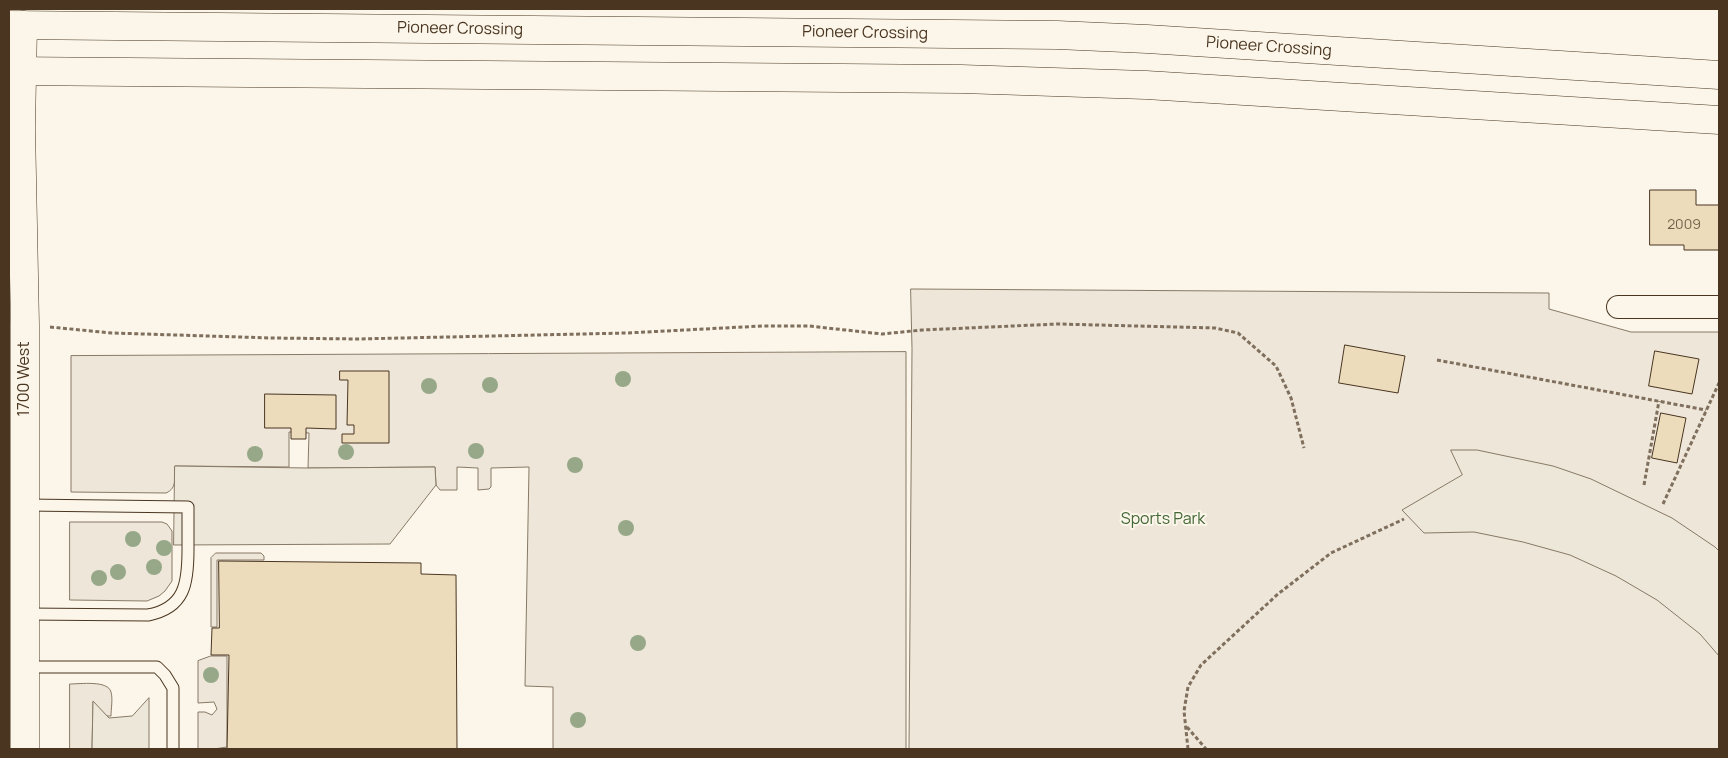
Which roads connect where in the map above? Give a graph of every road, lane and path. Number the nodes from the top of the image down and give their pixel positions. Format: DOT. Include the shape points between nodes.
graph roads {
  1 [pos="19,20"];
  2 [pos="15,71"];
  3 [pos="1719,75"];
  4 [pos="1719,120"];
  5 [pos="1618,307"];
  6 [pos="1719,307"];
  7 [pos="17,325"];
  8 [pos="1437,360"];
  9 [pos="1719,382"];
  10 [pos="1659,401"];
  11 [pos="1706,410"];
  12 [pos="1304,448"];
  13 [pos="1644,485"];
  14 [pos="1663,504"];
  15 [pos="26,505"];
  16 [pos="1404,519"];
  17 [pos="26,614"];
  18 [pos="25,666"];
  19 [pos="1186,726"];
  20 [pos="25,749"];
  21 [pos="173,749"];
  22 [pos="1188,749"];
  23 [pos="1206,749"];
  1 -- 2 [label="main road, 1700 West"];
  1 -- 3 [label="main road, Pioneer Crossing" via="1057,35"];
  2 -- 4 [label="main road" via="1057,81"];
  2 -- 7 [label="main road, 1700 West" via="21,128"];
  5 -- 6 [label="street"];
  7 -- 12 [label="path" via="112,333 357,339 627,334 762,326 809,326 882,334 1058,324 1215,328 1238,333 1276,366 1292,398"];
  7 -- 15 [label="main road, 1700 West"];
  8 -- 10 [label="path"];
  9 -- 11 [label="path"];
  10 -- 11 [label="path"];
  10 -- 13 [label="path"];
  11 -- 14 [label="path"];
  15 -- 17 [label="main road, 1700 West"];
  15 -- 17 [label="lane" via="188,507 188,571 183,593 168,608 148,615"];
  16 -- 19 [label="path" via="1331,553 1278,594 1200,665 1188,687 1184,711"];
  17 -- 18 [label="main road, 1700 West"];
  18 -- 20 [label="main road, 1700 West"];
  18 -- 21 [label="lane" via="157,667 173,688"];
  19 -- 22 [label="path"];
  19 -- 23 [label="path"];
}
